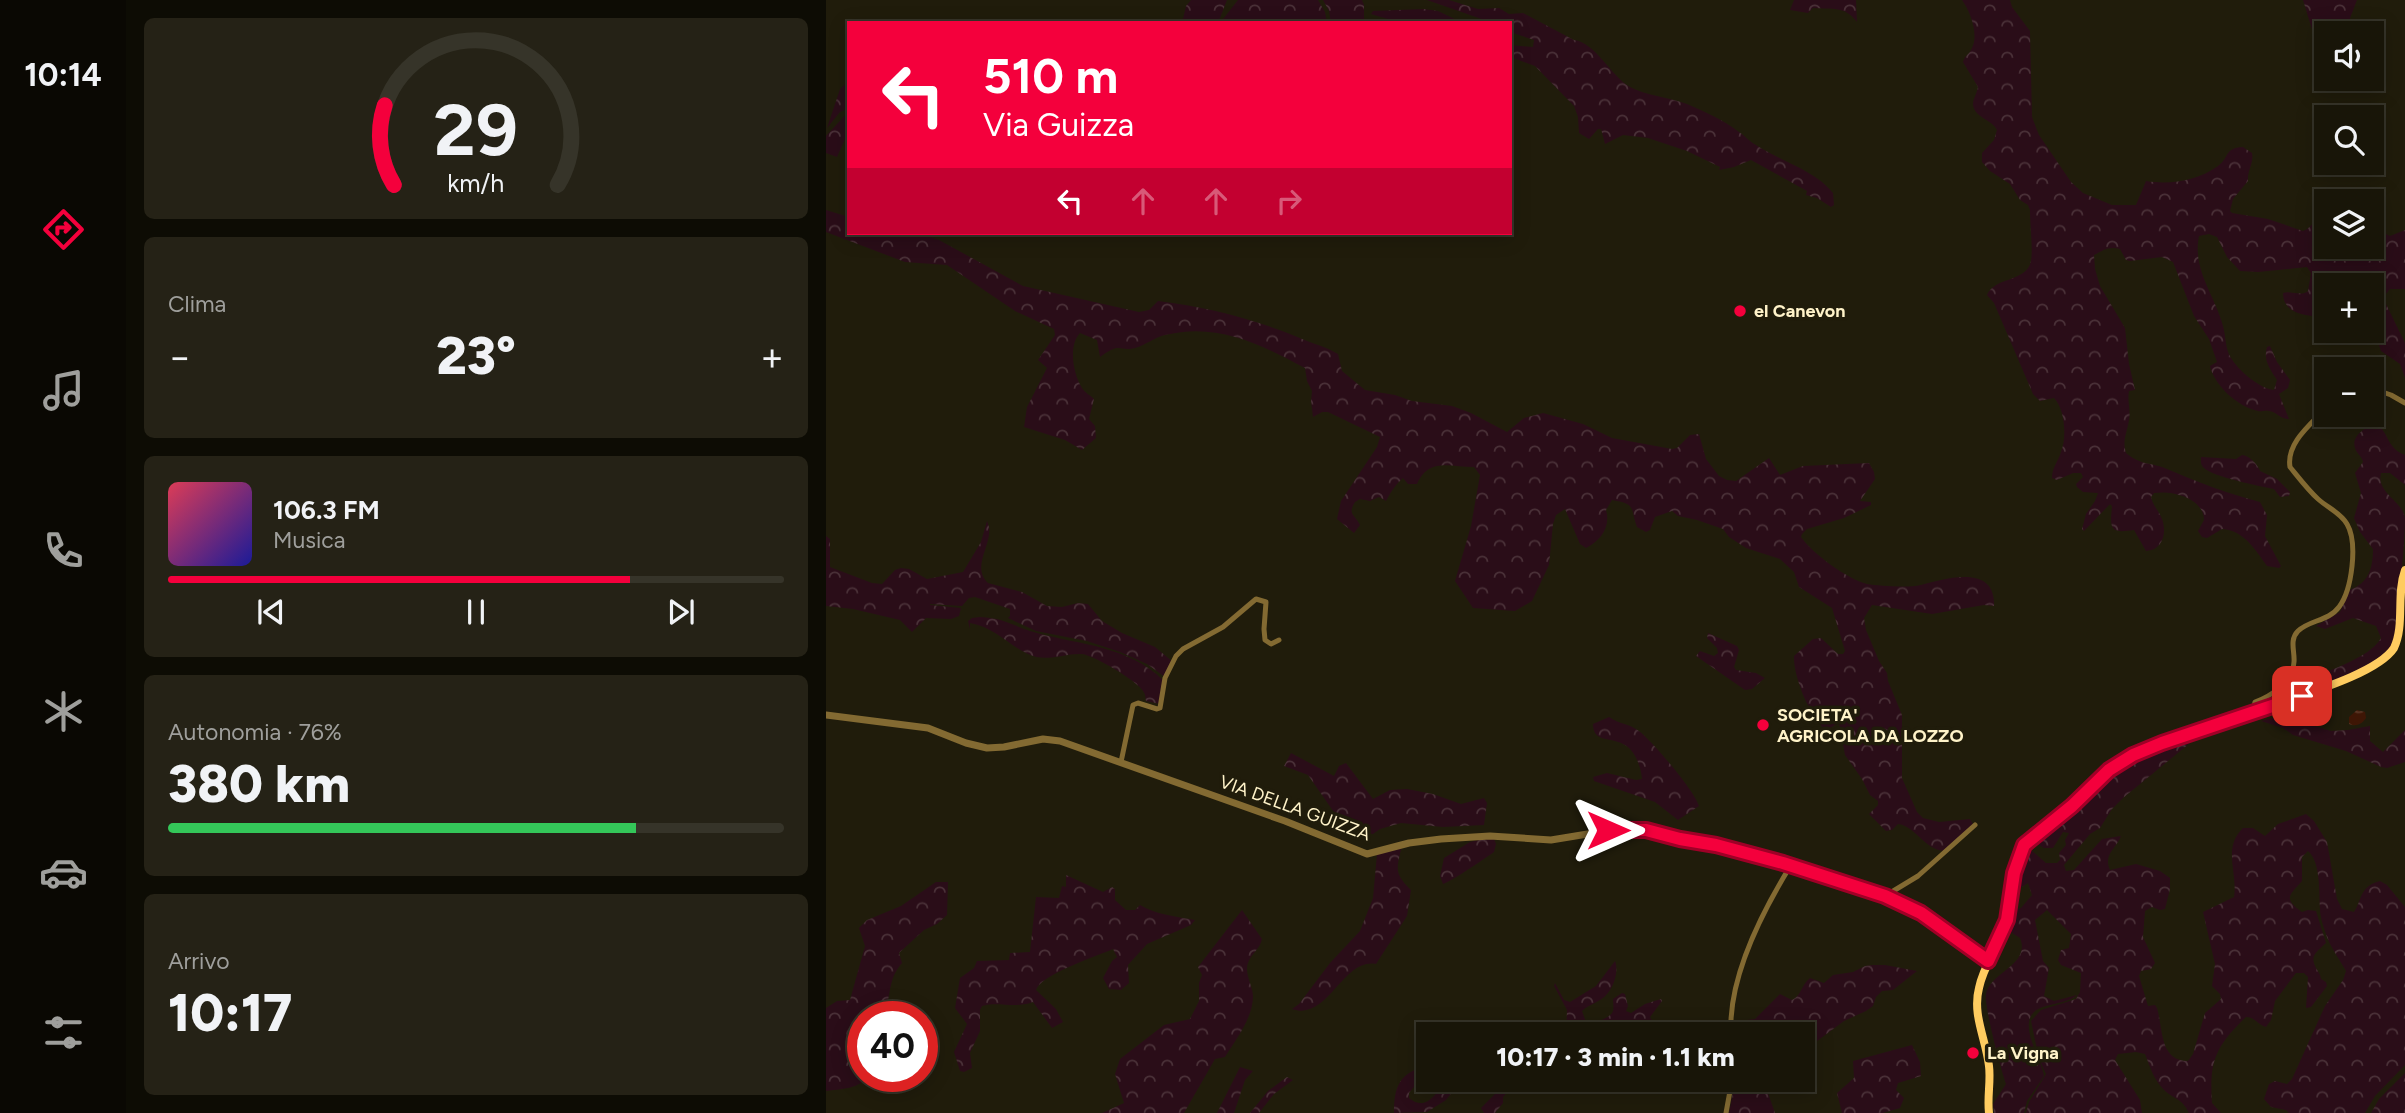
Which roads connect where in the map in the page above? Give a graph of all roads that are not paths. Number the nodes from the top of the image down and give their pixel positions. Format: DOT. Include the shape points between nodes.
graph roads {
  1 [pos="2384,391"];
  2 [pos="2405,403"];
  3 [pos="2314,420"];
  4 [pos="2405,570"];
  5 [pos="1279,640"];
  6 [pos="2253,713"];
  7 [pos="826,715"];
  8 [pos="1121,762"];
  9 [pos="1975,825"];
  10 [pos="1791,865"];
  11 [pos="1885,896"];
  12 [pos="1988,961"];
  13 [pos="1731,1022"];
  14 [pos="1730,1092"];
  15 [pos="1726,1113"];
  16 [pos="1989,1113"];
  1 -- 2 [label="street"];
  3 -- 6 [label="street" via="2298,437 2288,462 2309,490 2348,525 2353,556 2349,583 2335,612 2298,631 2291,675 2255,702"];
  4 -- 6 [label="main road" via="2401,630 2388,655 2327,687"];
  5 -- 8 [label="street" via="1271,644 1265,640 1266,602 1256,599 1223,627 1183,649 1165,678 1160,708 1133,705"];
  6 -- 12 [label="main road" via="2120,762 2024,845 2014,873 2007,920"];
  7 -- 8 [label="street, VIA DELLA GUIZZA" via="928,728 987,748 1051,740"];
  8 -- 10 [label="street, VIA DELLA GUIZZA" via="1367,854 1441,839 1490,835 1551,839 1634,829"];
  9 -- 11 [label="street" via="1918,876"];
  10 -- 11 [label="street, VIA DELLA GUIZZA"];
  10 -- 13 [label="street" via="1764,914 1736,983"];
  11 -- 12 [label="street, VIA DELLA GUIZZA" via="1921,913"];
  12 -- 16 [label="main road" via="1977,997 1989,1068"];
  14 -- 15 [label="street"];
}
